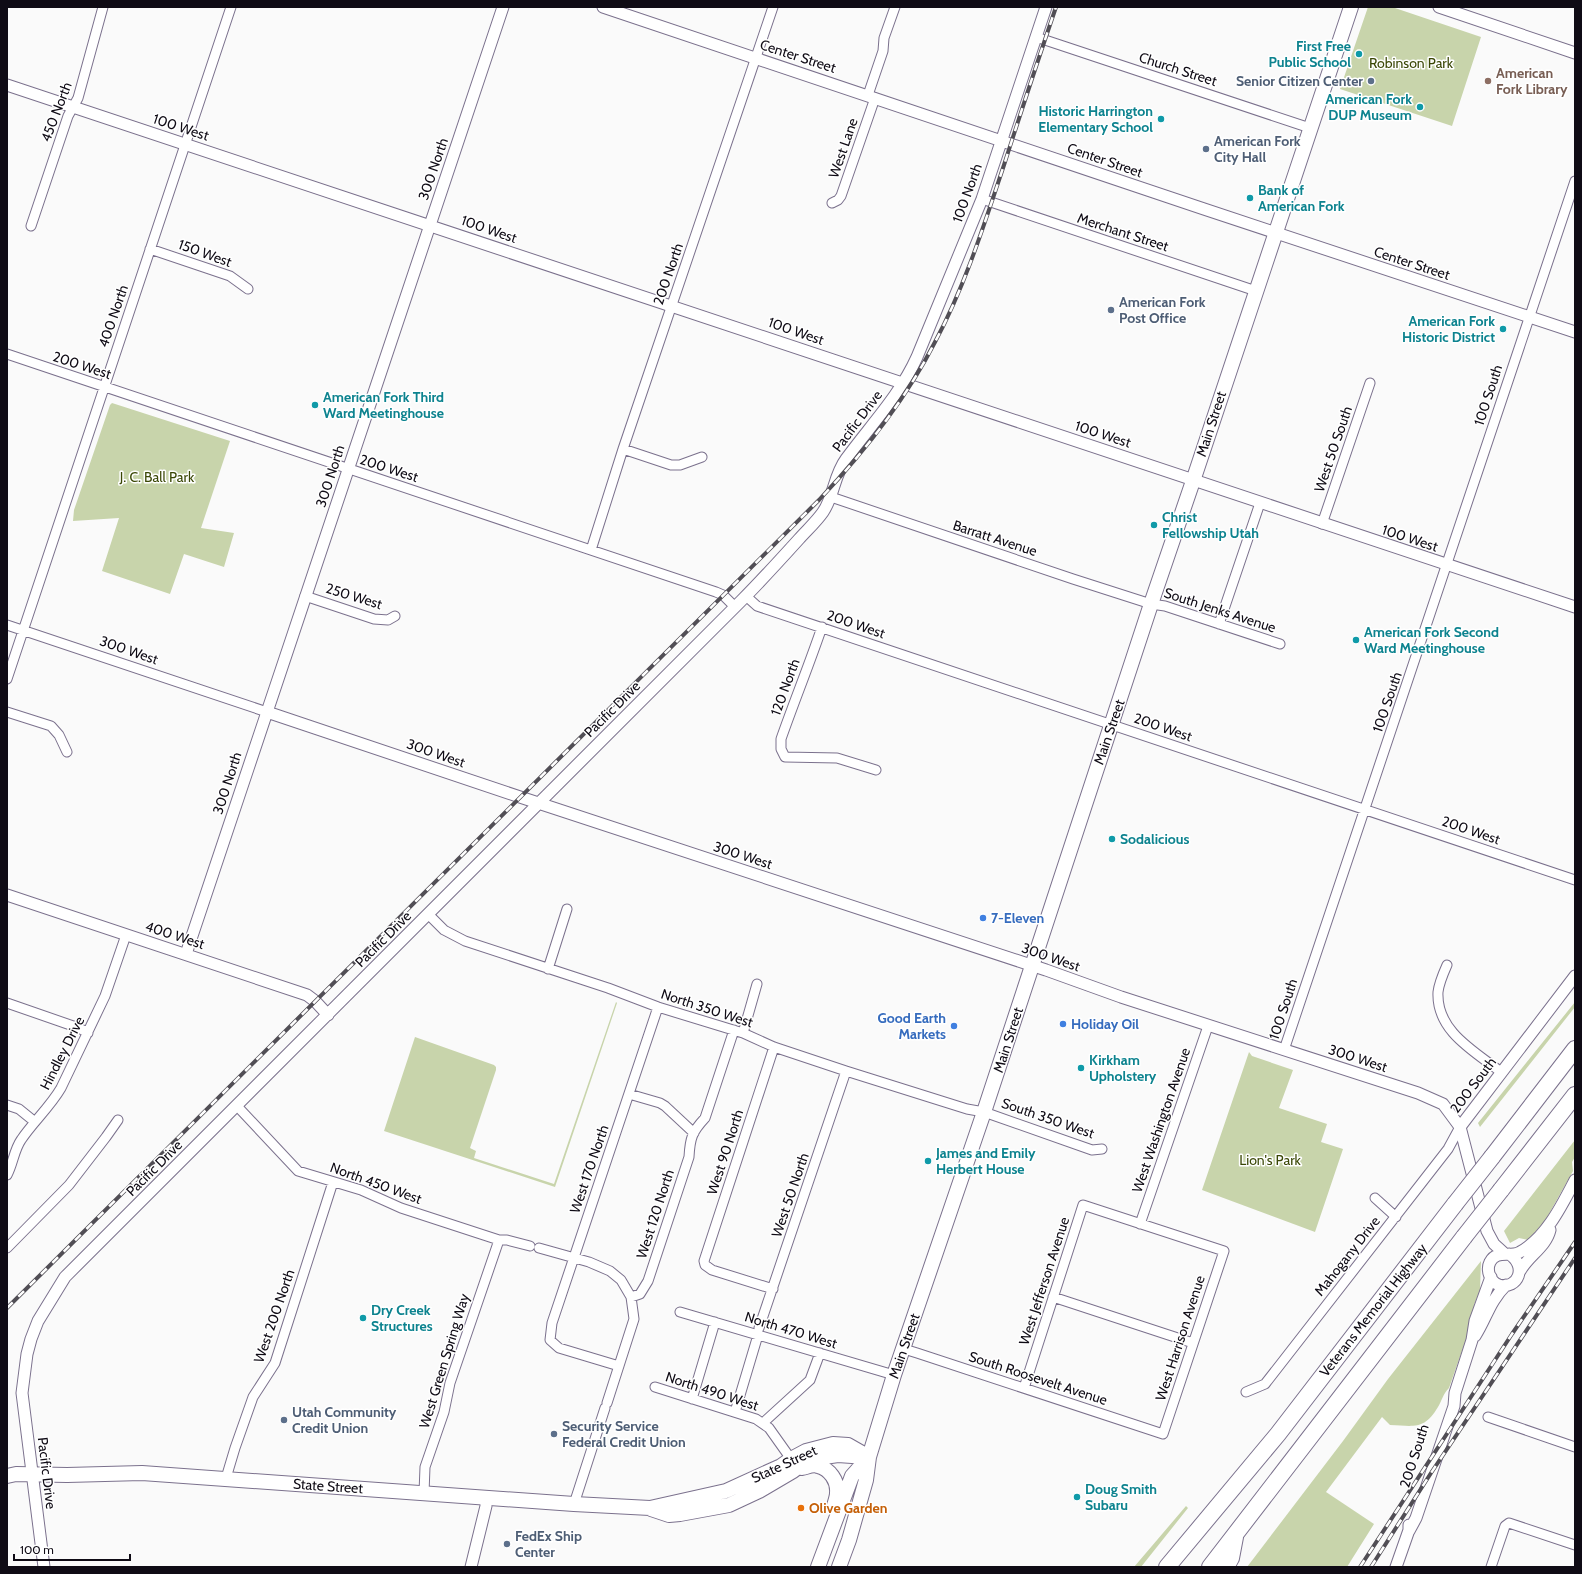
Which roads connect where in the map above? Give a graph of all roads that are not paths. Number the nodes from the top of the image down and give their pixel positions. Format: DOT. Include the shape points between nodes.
graph roads {
  1 [pos="104,7"];
  2 [pos="231,7"];
  3 [pos="502,7"];
  4 [pos="603,7"];
  5 [pos="773,7"];
  6 [pos="895,7"];
  7 [pos="1046,7"];
  8 [pos="1351,7"];
  9 [pos="1440,7"];
  10 [pos="1036,37"];
  11 [pos="1575,53"];
  12 [pos="755,58"];
  13 [pos="7,84"];
  14 [pos="871,96"];
  15 [pos="73,107"];
  16 [pos="1310,128"];
  17 [pos="1002,140"];
  18 [pos="185,144"];
  19 [pos="1575,181"];
  20 [pos="982,199"];
  21 [pos="832,203"];
  22 [pos="430,225"];
  23 [pos="31,226"];
  24 [pos="1275,233"];
  25 [pos="150,249"];
  26 [pos="248,289"];
  27 [pos="1256,291"];
  28 [pos="672,307"];
  29 [pos="1529,317"];
  30 [pos="1575,332"];
  31 [pos="7,354"];
  32 [pos="1370,383"];
  33 [pos="902,384"];
  34 [pos="104,387"];
  35 [pos="623,449"];
  36 [pos="702,457"];
  37 [pos="348,469"];
  38 [pos="1193,481"];
  39 [pos="831,497"];
  40 [pos="1260,503"];
  41 [pos="1322,524"];
  42 [pos="591,550"];
  43 [pos="1447,566"];
  44 [pos="305,596"];
  45 [pos="746,596"];
  46 [pos="1151,604"];
  47 [pos="735,607"];
  48 [pos="1575,608"];
  49 [pos="395,616"];
  50 [pos="1219,624"];
  51 [pos="7,625"];
  52 [pos="822,627"];
  53 [pos="23,630"];
  54 [pos="1280,644"];
  55 [pos="7,679"];
  56 [pos="7,712"];
  57 [pos="266,712"];
  58 [pos="1111,724"];
  59 [pos="67,752"];
  60 [pos="876,770"];
  61 [pos="539,803"];
  62 [pos="1365,810"];
  63 [pos="1575,880"];
  64 [pos="7,895"];
  65 [pos="567,909"];
  66 [pos="428,914"];
  67 [pos="126,934"];
  68 [pos="186,954"];
  69 [pos="1032,966"];
  70 [pos="1447,966"];
  71 [pos="548,969"];
  72 [pos="1575,976"];
  73 [pos="758,984"];
  74 [pos="7,1003"];
  75 [pos="658,1007"];
  76 [pos="328,1015"];
  77 [pos="1208,1026"];
  78 [pos="739,1031"];
  79 [pos="88,1033"];
  80 [pos="774,1047"];
  81 [pos="1284,1050"];
  82 [pos="1575,1050"];
  83 [pos="846,1072"];
  84 [pos="1501,1072"];
  85 [pos="629,1094"];
  86 [pos="1575,1095"];
  87 [pos="7,1105"];
  88 [pos="237,1106"];
  89 [pos="984,1112"];
  90 [pos="118,1120"];
  91 [pos="35,1122"];
  92 [pos="1460,1127"];
  93 [pos="694,1133"];
  94 [pos="1102,1149"];
  95 [pos="7,1175"];
  96 [pos="1575,1180"];
  97 [pos="333,1182"];
  98 [pos="1375,1198"];
  99 [pos="1396,1217"];
  100 [pos="1552,1221"];
  101 [pos="1140,1224"];
  102 [pos="1487,1231"];
  103 [pos="499,1240"];
  104 [pos="530,1246"];
  105 [pos="7,1248"];
  106 [pos="539,1248"];
  107 [pos="1507,1254"];
  108 [pos="574,1257"];
  109 [pos="1490,1262"];
  110 [pos="1520,1271"];
  111 [pos="1491,1277"];
  112 [pos="1506,1285"];
  113 [pos="773,1289"];
  114 [pos="631,1297"];
  115 [pos="1053,1297"];
  116 [pos="680,1312"];
  117 [pos="715,1322"];
  118 [pos="758,1331"];
  119 [pos="1472,1340"];
  120 [pos="1194,1343"];
  121 [pos="904,1348"];
  122 [pos="820,1353"];
  123 [pos="619,1366"];
  124 [pos="894,1376"];
  125 [pos="655,1387"];
  126 [pos="1024,1388"];
  127 [pos="1246,1392"];
  128 [pos="692,1399"];
  129 [pos="735,1412"];
  130 [pos="1488,1417"];
  131 [pos="763,1423"];
  132 [pos="1163,1434"];
  133 [pos="1575,1446"];
  134 [pos="869,1457"];
  135 [pos="792,1465"];
  136 [pos="31,1474"];
  137 [pos="7,1476"];
  138 [pos="226,1478"];
  139 [pos="424,1492"];
  140 [pos="486,1498"];
  141 [pos="574,1504"];
  142 [pos="650,1508"];
  143 [pos="1236,1532"];
  144 [pos="826,1545"];
  145 [pos="1575,1545"];
  146 [pos="44,1567"];
  147 [pos="471,1567"];
  148 [pos="818,1567"];
  149 [pos="839,1567"];
  150 [pos="1167,1567"];
  151 [pos="1210,1567"];
  152 [pos="1226,1567"];
  153 [pos="1396,1567"];
  154 [pos="1491,1567"];
  1 -- 15 [label="street, 450 North" via="87,69"];
  2 -- 18 [label="street, 400 North"];
  3 -- 22 [label="street, 300 North"];
  4 -- 12 [label="street, Center Street"];
  5 -- 12 [label="street, 200 North"];
  6 -- 14 [label="street, West Lane" via="884,38"];
  7 -- 10 [label="street, 100 North"];
  8 -- 16 [label="main road, Main Street"];
  9 -- 11 [label="street"];
  10 -- 16 [label="street, Church Street"];
  10 -- 17 [label="street, 100 North"];
  12 -- 14 [label="street, Center Street"];
  12 -- 28 [label="street, 200 North"];
  13 -- 15 [label="street, 100 West"];
  14 -- 17 [label="street, Center Street"];
  14 -- 21 [label="street, West Lane" via="841,196"];
  15 -- 18 [label="street, 100 West"];
  15 -- 23 [label="street, 450 North"];
  16 -- 24 [label="main road, Main Street"];
  17 -- 20 [label="street, 100 North"];
  17 -- 24 [label="street, Center Street"];
  18 -- 22 [label="street, 100 West"];
  18 -- 25 [label="street, 400 North"];
  19 -- 29 [label="street, 100 South"];
  20 -- 27 [label="street, Merchant Street"];
  20 -- 33 [label="street, 100 North" via="917,358"];
  22 -- 28 [label="street, 100 West"];
  22 -- 37 [label="street, 300 North"];
  24 -- 27 [label="main road, Main Street"];
  24 -- 29 [label="street, Center Street"];
  25 -- 26 [label="street, 150 West" via="230,276"];
  25 -- 34 [label="street, 400 North"];
  27 -- 38 [label="main road, Main Street"];
  28 -- 33 [label="street, 100 West"];
  28 -- 35 [label="street, 200 North"];
  29 -- 30 [label="street, Center Street"];
  29 -- 43 [label="street, 100 South"];
  31 -- 34 [label="street, 200 West"];
  32 -- 41 [label="street, West 50 South"];
  33 -- 38 [label="street, 100 West"];
  33 -- 39 [label="street, Pacific Drive" via="845,460"];
  34 -- 37 [label="street, 200 West"];
  34 -- 53 [label="street, 400 North"];
  35 -- 36 [label="street" via="671,465 680,465"];
  35 -- 42 [label="street, 200 North"];
  37 -- 42 [label="street, 200 West"];
  37 -- 44 [label="street, 300 North"];
  38 -- 40 [label="street, 100 West"];
  38 -- 46 [label="main road, Main Street"];
  39 -- 45 [label="street, Pacific Drive" via="823,512"];
  39 -- 46 [label="street, Barratt Avenue"];
  40 -- 41 [label="street, 100 West"];
  40 -- 50 [label="street"];
  41 -- 43 [label="street, 100 West"];
  42 -- 47 [label="street, 200 West" via="716,592"];
  43 -- 48 [label="street, 100 West"];
  43 -- 62 [label="street, 100 South"];
  44 -- 49 [label="street, 250 West" via="374,619 388,620"];
  44 -- 57 [label="street, 300 North"];
  45 -- 47 [label="street, Pacific Drive"];
  45 -- 52 [label="street, 200 West" via="757,606"];
  46 -- 50 [label="street, South Jenks Avenue" via="1165,606"];
  46 -- 58 [label="main road, Main Street"];
  47 -- 61 [label="street, Pacific Drive"];
  50 -- 54 [label="street, South Jenks Avenue"];
  51 -- 53 [label="street, 300 West"];
  52 -- 58 [label="street, 200 West"];
  52 -- 60 [label="street, 120 North" via="781,739 781,749 785,757 837,758"];
  53 -- 55 [label="street, 400 North"];
  53 -- 57 [label="street, 300 West"];
  56 -- 59 [label="street" via="51,726 59,735"];
  57 -- 61 [label="street, 300 West"];
  57 -- 68 [label="street, 300 North"];
  58 -- 62 [label="street, 200 West"];
  58 -- 69 [label="main road, Main Street"];
  61 -- 66 [label="street, Pacific Drive"];
  61 -- 69 [label="street, 300 West"];
  62 -- 63 [label="street, 200 West"];
  62 -- 81 [label="street, 100 South"];
  64 -- 67 [label="street, 400 West"];
  65 -- 71 [label="street"];
  66 -- 71 [label="street, North 350 West" via="444,930 465,942"];
  66 -- 76 [label="street, Pacific Drive"];
  67 -- 68 [label="street, 400 West"];
  67 -- 79 [label="street, Hindley Drive" via="105,996"];
  68 -- 76 [label="street, 400 West" via="307,995"];
  69 -- 77 [label="street, 300 West"];
  69 -- 89 [label="main road, Main Street"];
  70 -- 84 [label="street" via="1438,991 1442,1018 1453,1034"];
  71 -- 75 [label="street, North 350 West"];
  72 -- 84 [label="street, 200 South"];
  73 -- 78 [label="street, West 120 North"];
  74 -- 79 [label="street"];
  75 -- 78 [label="street, North 350 West"];
  75 -- 85 [label="street, West 170 North"];
  76 -- 88 [label="street, Pacific Drive"];
  77 -- 81 [label="street, 300 West"];
  77 -- 101 [label="street, West Washington Avenue"];
  78 -- 80 [label="street, North 350 West"];
  78 -- 93 [label="street, West 120 North" via="705,1118"];
  79 -- 91 [label="street, Hindley Drive" via="56,1098"];
  80 -- 83 [label="street, North 350 West"];
  80 -- 113 [label="street, West 90 North" via="704,1256 705,1266 712,1270"];
  81 -- 92 [label="street, 300 West" via="1443,1104"];
  82 -- 150 [label="highway, Veterans Memorial Highway, bridge" via="1278,1434"];
  83 -- 89 [label="street, North 350 West"];
  83 -- 113 [label="street, West 50 North"];
  84 -- 92 [label="street, 200 South"];
  85 -- 93 [label="street" via="665,1106"];
  85 -- 108 [label="street, West 170 North"];
  86 -- 143 [label="highway, Veterans Memorial Highway, bridge"];
  87 -- 91 [label="street" via="19,1109"];
  88 -- 97 [label="street, North 450 West" via="298,1171"];
  88 -- 136 [label="street, Pacific Drive" via="66,1277 38,1321 27,1354 22,1393"];
  89 -- 94 [label="street, South 350 West" via="1092,1150"];
  89 -- 121 [label="main road, Main Street"];
  90 -- 105 [label="street" via="70,1185"];
  91 -- 95 [label="street, Hindley Drive" via="20,1141"];
  92 -- 99 [label="street, Mahogany Drive" via="1448,1149"];
  92 -- 102 [label="street, 200 South"];
  93 -- 114 [label="street, West 120 North" via="690,1140 689,1157 648,1281 640,1294"];
  96 -- 100 [label="street"];
  97 -- 103 [label="street, North 450 West" via="361,1190 401,1208"];
  97 -- 138 [label="street, West 200 North" via="275,1363 254,1397"];
  98 -- 99 [label="street"];
  99 -- 127 [label="street, Mahogany Drive" via="1265,1384"];
  100 -- 107 [label="street" via="1520,1253"];
  100 -- 110 [label="street" via="1544,1242 1524,1263"];
  101 -- 115 [label="street, West Jefferson Avenue" via="1083,1205"];
  101 -- 120 [label="street, West Harrison Avenue" via="1224,1251"];
  102 -- 107 [label="street, 200 South" via="1494,1244"];
  102 -- 109 [label="street, 200 South" via="1485,1238"];
  103 -- 104 [label="street, North 450 West"];
  103 -- 139 [label="street, West Green Spring Way" via="450,1382 444,1412 425,1467"];
  106 -- 108 [label="street"];
  107 -- 109 [label="street" via="1495,1256"];
  107 -- 110 [label="street" via="1515,1258"];
  108 -- 114 [label="street" via="610,1271 621,1280"];
  108 -- 123 [label="street, West 170 North" via="552,1323 550,1340 559,1348"];
  109 -- 111 [label="street" via="1488,1268"];
  110 -- 112 [label="street" via="1513,1282"];
  111 -- 112 [label="street" via="1493,1281"];
  111 -- 119 [label="street, 200 South" via="1475,1321"];
  112 -- 119 [label="street, 200 South" via="1492,1302 1483,1324"];
  113 -- 118 [label="street, West 50 North"];
  114 -- 123 [label="street" via="634,1319"];
  115 -- 120 [label="street"];
  115 -- 126 [label="street, West Jefferson Avenue"];
  116 -- 117 [label="street, North 470 West"];
  117 -- 118 [label="street, North 470 West"];
  117 -- 128 [label="street"];
  118 -- 122 [label="street, North 470 West"];
  118 -- 129 [label="street, West 50 North"];
  119 -- 153 [label="street, 200 South" via="1455,1393 1447,1404 1410,1514 1409,1530"];
  120 -- 132 [label="street, West Harrison Avenue"];
  121 -- 124 [label="main road, Main Street"];
  121 -- 126 [label="street, South Roosevelt Avenue"];
  122 -- 124 [label="street, North 470 West"];
  122 -- 131 [label="street" via="810,1380"];
  123 -- 141 [label="street"];
  124 -- 134 [label="main road, Main Street"];
  125 -- 128 [label="street, North 490 West"];
  126 -- 132 [label="street, South Roosevelt Avenue"];
  128 -- 129 [label="street, North 490 West"];
  129 -- 131 [label="street, North 490 West"];
  130 -- 133 [label="street"];
  131 -- 135 [label="street, North 490 West" via="769,1428"];
  134 -- 135 [label="main road, State Street" via="848,1445 833,1444 806,1451"];
  134 -- 144 [label="main road, Main Street" via="852,1476"];
  134 -- 149 [label="main road, Main Street" via="866,1480"];
  135 -- 142 [label="main road, State Street" via="781,1466 731,1489"];
  135 -- 142 [label="main road, State Street" via="740,1500 722,1506 669,1515"];
  135 -- 144 [label="main road, State Street" via="818,1466 834,1479 837,1494 826,1531"];
  136 -- 137 [label="main road, State Street"];
  136 -- 138 [label="main road, State Street" via="142,1473"];
  136 -- 146 [label="street, Pacific Drive"];
  138 -- 139 [label="main road, State Street"];
  139 -- 140 [label="main road, State Street"];
  140 -- 141 [label="main road, State Street"];
  140 -- 147 [label="street"];
  141 -- 142 [label="main road, State Street"];
  143 -- 151 [label="highway, Veterans Memorial Highway"];
  143 -- 152 [label="highway" via="1231,1558"];
  144 -- 148 [label="main road, Main Street"];
  145 -- 154 [label="street" via="1509,1523 1504,1526"];
}
